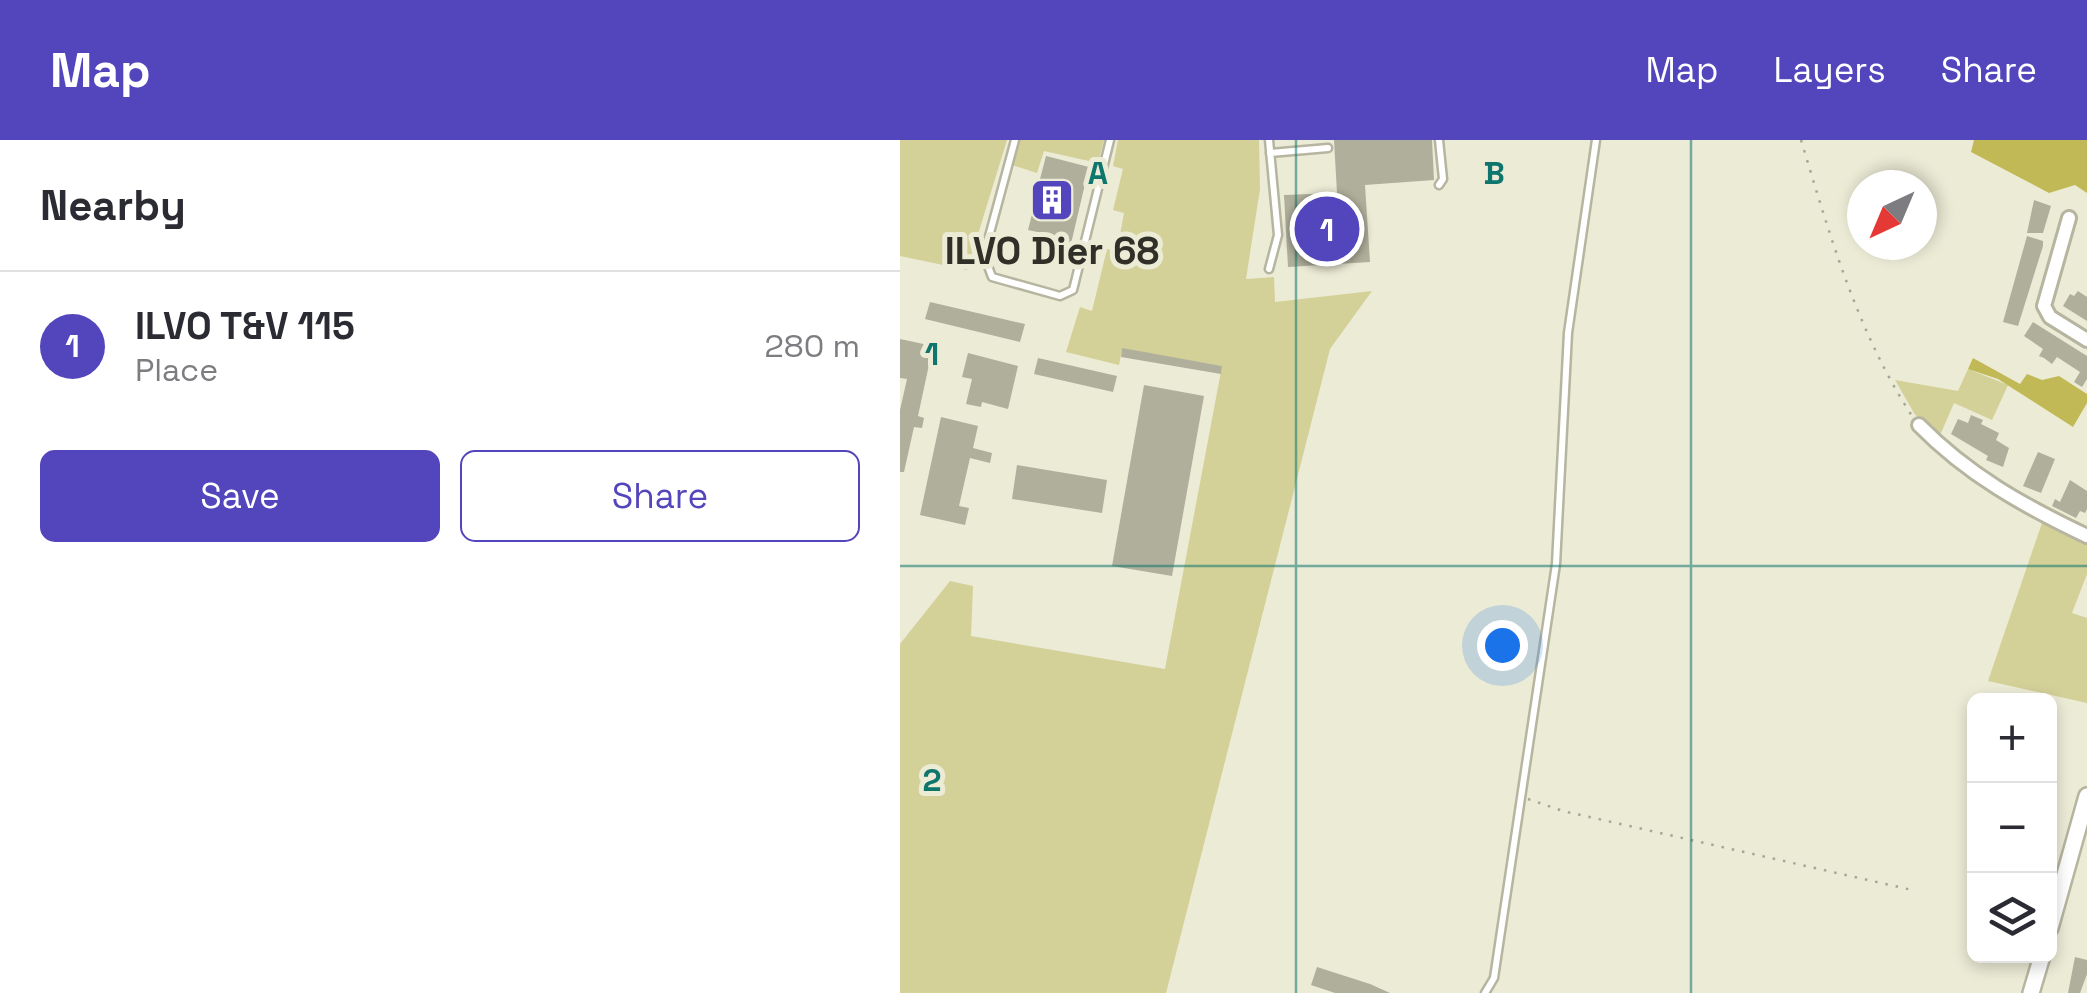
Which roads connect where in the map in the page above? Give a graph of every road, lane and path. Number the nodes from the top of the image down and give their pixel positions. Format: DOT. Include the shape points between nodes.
graph roads {
  1 [pos="1015,140"];
  2 [pos="1110,140"];
  3 [pos="1269,140"];
  4 [pos="1439,140"];
  5 [pos="1596,140"];
  6 [pos="1801,140"];
  7 [pos="1328,148"];
  8 [pos="1270,153"];
  9 [pos="1439,185"];
  10 [pos="2069,218"];
  11 [pos="1269,269"];
  12 [pos="2087,340"];
  13 [pos="1919,425"];
  14 [pos="2087,536"];
  15 [pos="2087,796"];
  16 [pos="1522,797"];
  17 [pos="1912,890"];
  18 [pos="2057,903"];
  19 [pos="2040,963"];
  20 [pos="1485,993"];
  21 [pos="2031,993"];
  1 -- 2 [label="lane" via="984,255 992,277 1060,296 1073,290"];
  3 -- 8 [label="lane"];
  4 -- 9 [label="lane"];
  5 -- 16 [label="lane" via="1568,333 1556,564"];
  6 -- 13 [label="path" via="1858,314"];
  7 -- 8 [label="lane"];
  8 -- 11 [label="lane" via="1278,235"];
  10 -- 12 [label="street" via="2044,306"];
  13 -- 14 [label="street" via="1989,485"];
  15 -- 18 [label="street"];
  16 -- 17 [label="path"];
  16 -- 20 [label="lane" via="1494,978"];
  19 -- 21 [label="street"];
}
